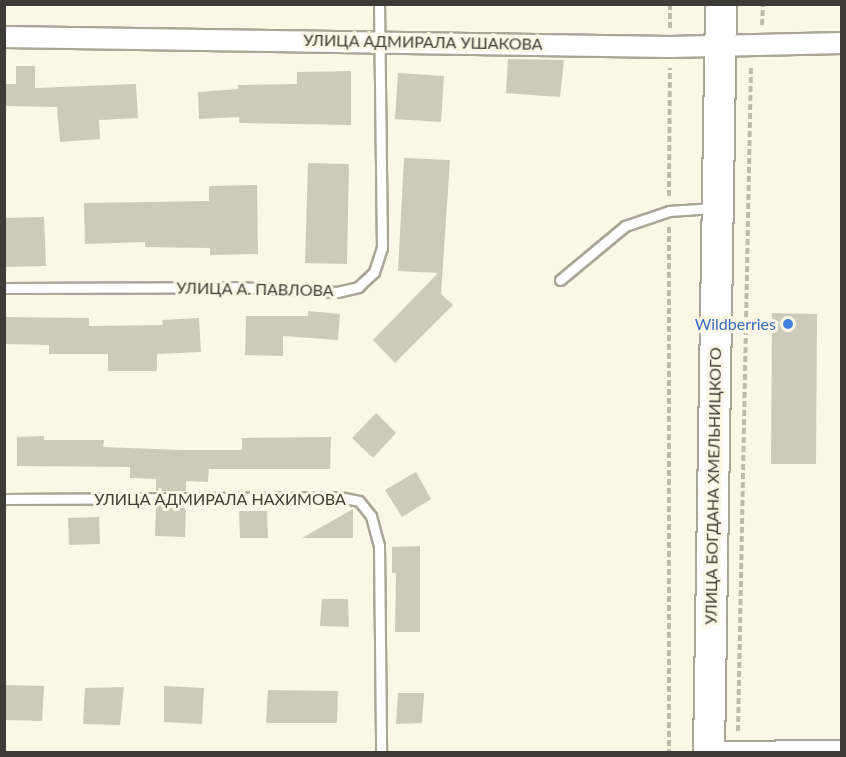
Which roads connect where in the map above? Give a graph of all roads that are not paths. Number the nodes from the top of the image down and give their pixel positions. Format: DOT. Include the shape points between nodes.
graph roads {
  1 [pos="379,4"];
  2 [pos="721,4"];
  3 [pos="4,37"];
  4 [pos="379,40"];
  5 [pos="842,43"];
  6 [pos="721,46"];
  7 [pos="718,208"];
  8 [pos="560,279"];
  9 [pos="4,288"];
  10 [pos="4,499"];
  11 [pos="842,751"];
  12 [pos="707,752"];
  13 [pos="381,753"];
  1 -- 4 [label="lane, УЛИЦА А. ПАВЛОВА"];
  2 -- 6 [label="main road, УЛИЦА БОГДАНА ХМЕЛЬНИЦКОГО"];
  3 -- 4 [label="street, УЛИЦА АДМИРАЛА УШАКОВА"];
  4 -- 6 [label="street, УЛИЦА АДМИРАЛА УШАКОВА"];
  4 -- 9 [label="lane, УЛИЦА А. ПАВЛОВА" via="382,248 374,272 358,286 337,292 235,287"];
  5 -- 6 [label="street, УЛИЦА АДМИРАЛА УШАКОВА"];
  6 -- 7 [label="main road, УЛИЦА БОГДАНА ХМЕЛЬНИЦКОГО"];
  7 -- 8 [label="lane" via="669,211 625,226"];
  7 -- 12 [label="main road, УЛИЦА БОГДАНА ХМЕЛЬНИЦКОГО"];
  10 -- 13 [label="lane, УЛИЦА АДМИРАЛА НАХИМОВА" via="339,497 359,501 371,516 379,545"];
  11 -- 12 [label="street"];
}
